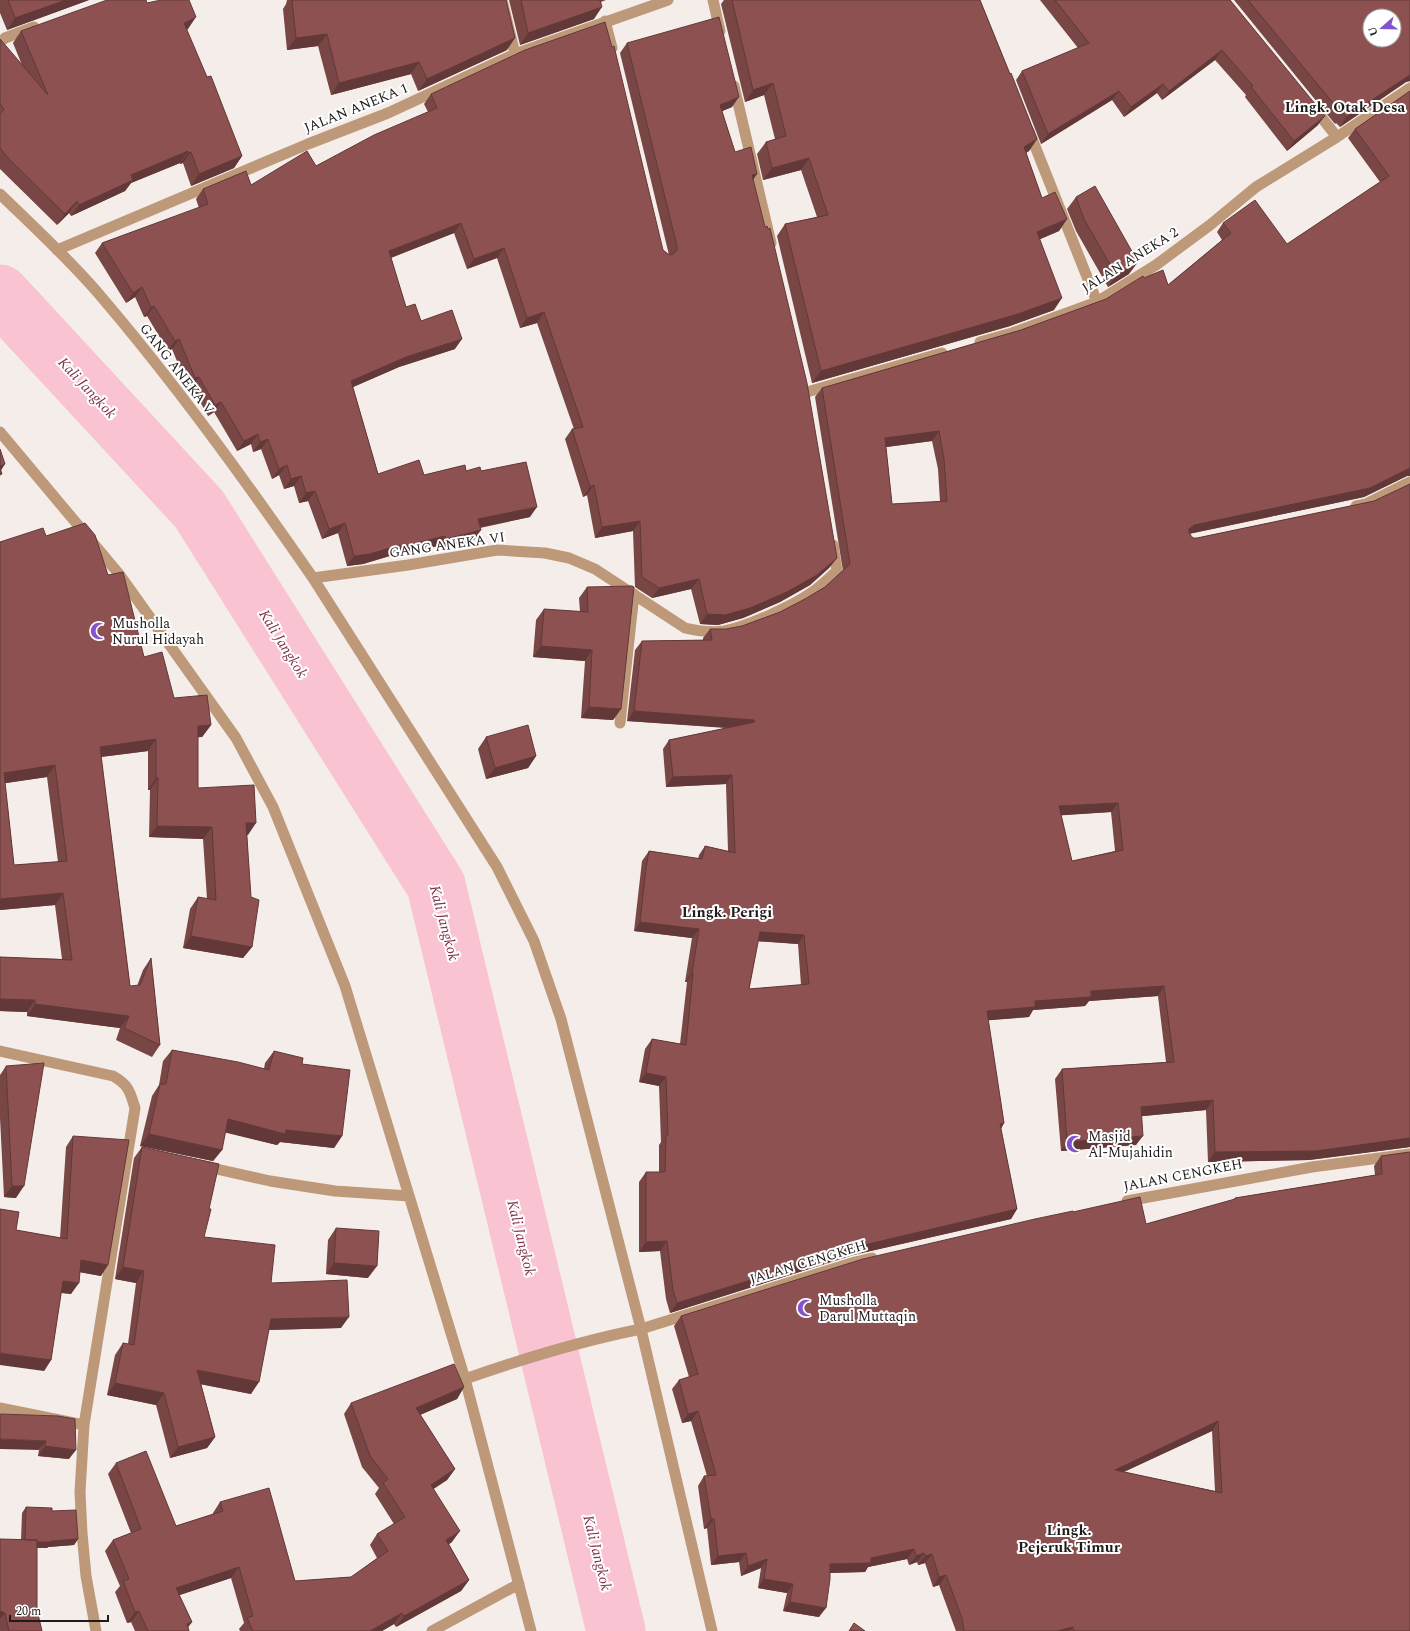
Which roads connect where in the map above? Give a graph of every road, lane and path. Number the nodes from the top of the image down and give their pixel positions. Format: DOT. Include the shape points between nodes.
graph roads {
  1 [pos="502,0"];
  2 [pos="668,0"];
  3 [pos="713,0"];
  4 [pos="605,21"];
  5 [pos="47,23"];
  6 [pos="722,38"];
  7 [pos="0,42"];
  8 [pos="515,54"];
  9 [pos="614,59"];
  10 [pos="732,77"];
  11 [pos="1410,88"];
  12 [pos="1308,100"];
  13 [pos="1023,118"];
  14 [pos="1337,137"];
  15 [pos="0,194"];
  16 [pos="57,250"];
  17 [pos="774,253"];
  18 [pos="1097,302"];
  19 [pos="967,346"];
  20 [pos="952,350"];
  21 [pos="807,392"];
  22 [pos="0,432"];
  23 [pos="1410,482"];
  24 [pos="1343,509"];
  25 [pos="831,532"];
  26 [pos="313,578"];
  27 [pos="634,594"];
  28 [pos="620,723"];
  29 [pos="0,1051"];
  30 [pos="1410,1154"];
  31 [pos="195,1165"];
  32 [pos="409,1196"];
  33 [pos="1116,1203"];
  34 [pos="885,1255"];
  35 [pos="641,1329"];
  36 [pos="465,1379"];
  37 [pos="0,1408"];
  38 [pos="84,1425"];
  39 [pos="519,1584"];
  40 [pos="96,1631"];
  41 [pos="432,1631"];
  42 [pos="531,1631"];
  43 [pos="712,1631"];
  1 -- 8 [label="street"];
  2 -- 4 [label="street, JALAN ANEKA 1"];
  3 -- 6 [label="street"];
  4 -- 8 [label="street, JALAN ANEKA 1"];
  4 -- 9 [label="street"];
  5 -- 7 [label="street"];
  8 -- 16 [label="street, JALAN ANEKA 1" via="388,113"];
  10 -- 17 [label="street"];
  11 -- 14 [label="street, JALAN ANEKA 2"];
  12 -- 14 [label="street"];
  13 -- 18 [label="street"];
  14 -- 18 [label="street, JALAN ANEKA 2" via="1256,187 1156,265"];
  15 -- 16 [label="street, GANG ANEKA V"];
  16 -- 26 [label="street, GANG ANEKA V" via="97,292 176,390"];
  18 -- 19 [label="street, JALAN ANEKA 2" via="1012,333"];
  20 -- 21 [label="street"];
  22 -- 32 [label="street" via="118,574 240,745 273,807 344,986"];
  23 -- 24 [label="street" via="1366,504"];
  25 -- 27 [label="street, GANG ANEKA VI" via="837,571 813,592 777,611 725,631 700,632 684,628"];
  26 -- 27 [label="street, GANG ANEKA VI" via="497,550 519,551 569,558 595,568"];
  26 -- 35 [label="street, GANG ANEKA V" via="497,867 534,941 561,1019"];
  27 -- 28 [label="street"];
  29 -- 38 [label="street" via="113,1076 123,1081 135,1108 132,1151"];
  30 -- 33 [label="street, JALAN CENGKEH" via="1312,1166"];
  31 -- 32 [label="street" via="270,1181 335,1191"];
  32 -- 36 [label="street"];
  34 -- 35 [label="street, JALAN CENGKEH" via="855,1262"];
  35 -- 36 [label="street, JALAN CENGKEH" via="507,1364"];
  35 -- 43 [label="street, GANG ANEKA V"];
  36 -- 39 [label="street"];
  37 -- 38 [label="street"];
  38 -- 40 [label="street" via="80,1492 82,1533 86,1576"];
  39 -- 41 [label="street"];
  39 -- 42 [label="street"];
}
